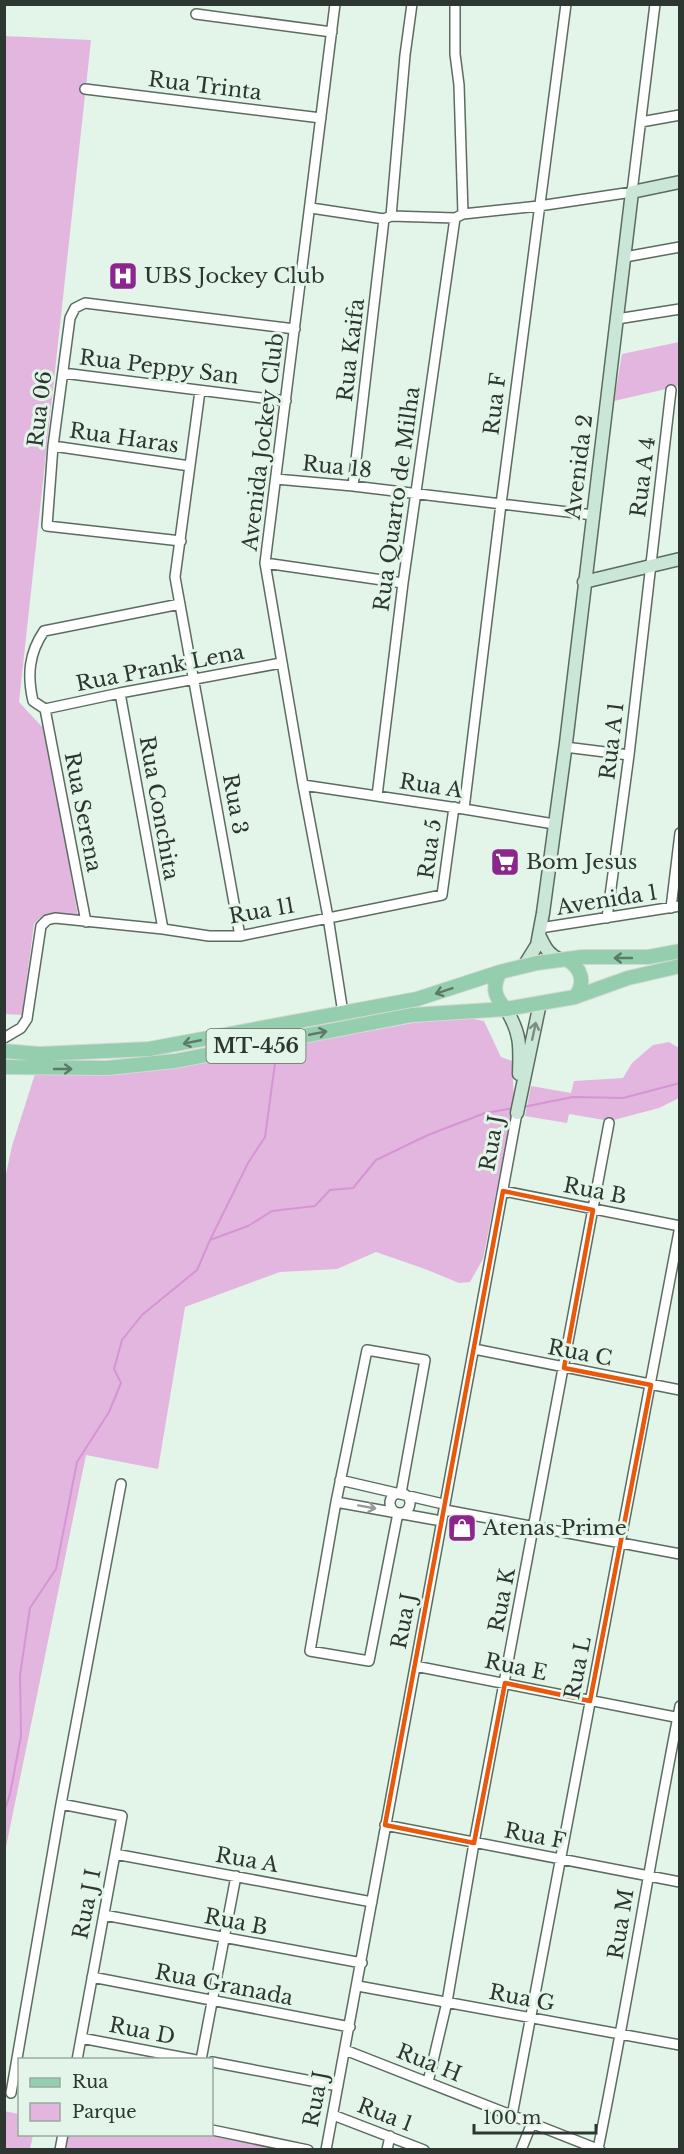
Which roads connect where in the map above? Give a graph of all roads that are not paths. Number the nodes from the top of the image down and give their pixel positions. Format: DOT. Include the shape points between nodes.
graph roads {
  1 [pos="335,4"];
  2 [pos="412,4"];
  3 [pos="455,4"];
  4 [pos="566,4"];
  5 [pos="655,4"];
  6 [pos="196,14"];
  7 [pos="332,32"];
  8 [pos="85,90"];
  9 [pos="680,115"];
  10 [pos="321,118"];
  11 [pos="641,122"];
  12 [pos="680,182"];
  13 [pos="632,192"];
  14 [pos="539,206"];
  15 [pos="311,208"];
  16 [pos="459,216"];
  17 [pos="388,217"];
  18 [pos="680,247"];
  19 [pos="625,257"];
  20 [pos="680,309"];
  21 [pos="617,319"];
  22 [pos="295,329"];
  23 [pos="63,374"];
  24 [pos="671,390"];
  25 [pos="200,391"];
  26 [pos="286,401"];
  27 [pos="53,446"];
  28 [pos="190,466"];
  29 [pos="276,479"];
  30 [pos="353,486"];
  31 [pos="416,495"];
  32 [pos="501,504"];
  33 [pos="593,515"];
  34 [pos="180,541"];
  35 [pos="680,560"];
  36 [pos="265,563"];
  37 [pos="650,568"];
  38 [pos="584,582"];
  39 [pos="403,583"];
  40 [pos="180,604"];
  41 [pos="281,663"];
  42 [pos="194,679"];
  43 [pos="120,693"];
  44 [pos="45,709"];
  45 [pos="565,747"];
  46 [pos="629,755"];
  47 [pos="303,785"];
  48 [pos="377,796"];
  49 [pos="459,808"];
  50 [pos="555,824"];
  51 [pos="680,833"];
  52 [pos="442,895"];
  53 [pos="675,907"];
  54 [pos="328,917"];
  55 [pos="607,918"];
  56 [pos="86,922"];
  57 [pos="163,929"];
  58 [pos="540,932"];
  59 [pos="240,936"];
  60 [pos="680,951"];
  61 [pos="563,959"];
  62 [pos="524,966"];
  63 [pos="680,966"];
  64 [pos="500,972"];
  65 [pos="575,998"];
  66 [pos="540,1003"];
  67 [pos="506,1009"];
  68 [pos="343,1013"];
  69 [pos="4,1038"];
  70 [pos="4,1052"];
  71 [pos="4,1067"];
  72 [pos="519,1100"];
  73 [pos="517,1113"];
  74 [pos="609,1123"];
  75 [pos="503,1191"];
  76 [pos="593,1209"];
  77 [pos="680,1226"];
  78 [pos="474,1350"];
  79 [pos="564,1368"];
  80 [pos="651,1385"];
  81 [pos="680,1390"];
  82 [pos="340,1480"];
  83 [pos="121,1484"];
  84 [pos="401,1493"];
  85 [pos="336,1502"];
  86 [pos="442,1506"];
  87 [pos="398,1513"];
  88 [pos="436,1520"];
  89 [pos="534,1526"];
  90 [pos="621,1543"];
  91 [pos="680,1554"];
  92 [pos="415,1666"];
  93 [pos="505,1683"];
  94 [pos="590,1701"];
  95 [pos="680,1706"];
  96 [pos="678,1718"];
  97 [pos="61,1804"];
  98 [pos="385,1825"];
  99 [pos="474,1843"];
  100 [pos="115,1854"];
  101 [pos="561,1860"];
  102 [pos="236,1876"];
  103 [pos="648,1876"];
  104 [pos="680,1882"];
  105 [pos="372,1902"];
  106 [pos="104,1915"];
  107 [pos="224,1938"];
  108 [pos="362,1963"];
  109 [pos="92,1977"];
  110 [pos="358,1986"];
  111 [pos="211,2000"];
  112 [pos="447,2002"];
  113 [pos="531,2018"];
  114 [pos="350,2027"];
  115 [pos="621,2035"];
  116 [pos="81,2038"];
  117 [pos="680,2045"];
  118 [pos="345,2050"];
  119 [pos="77,2058"];
  120 [pos="186,2058"];
  121 [pos="201,2058"];
  122 [pos="213,2062"];
  123 [pos="428,2082"];
  124 [pos="338,2086"];
  125 [pos="11,2093"];
  126 [pos="333,2115"];
  127 [pos="512,2116"];
  128 [pos="532,2123"];
  129 [pos="213,2130"];
  130 [pos="390,2136"];
  131 [pos="599,2149"];
  132 [pos="308,2150"];
  133 [pos="327,2150"];
  134 [pos="387,2150"];
  135 [pos="424,2150"];
  136 [pos="521,2150"];
  1 -- 7 [label="street, Avenida Jockey Club"];
  2 -- 17 [label="street, Rua Kaifa"];
  3 -- 16 [label="street, Rua Quarto de Milha"];
  4 -- 14 [label="street, Rua F"];
  5 -- 11 [label="street, Avenida 2"];
  6 -- 7 [label="street"];
  7 -- 10 [label="street, Avenida Jockey Club"];
  8 -- 10 [label="street, Rua Trinta"];
  9 -- 11 [label="street"];
  10 -- 15 [label="street, Avenida Jockey Club"];
  11 -- 13 [label="street, Avenida 2"];
  12 -- 13 [label="street"];
  13 -- 14 [label="street"];
  13 -- 19 [label="street, Avenida 2"];
  14 -- 16 [label="street"];
  14 -- 32 [label="street, Rua F"];
  15 -- 17 [label="street"];
  15 -- 22 [label="street, Avenida Jockey Club"];
  16 -- 17 [label="street"];
  16 -- 31 [label="street, Rua Quarto de Milha"];
  17 -- 30 [label="street, Rua Kaifa"];
  18 -- 19 [label="street"];
  19 -- 21 [label="street, Avenida 2"];
  20 -- 21 [label="street"];
  21 -- 33 [label="street, Avenida 2"];
  22 -- 23 [label="street, Rua 06" via="84,303 75,308 70,318"];
  22 -- 26 [label="street, Avenida Jockey Club"];
  23 -- 25 [label="street, Rua Peppy San"];
  23 -- 27 [label="street, Rua 06"];
  24 -- 37 [label="street, Rua A 4"];
  25 -- 26 [label="street, Rua Peppy San"];
  25 -- 28 [label="street, Rua 3"];
  26 -- 29 [label="street, Avenida Jockey Club"];
  27 -- 28 [label="street, Rua Haras"];
  27 -- 34 [label="street, Rua 06" via="47,525"];
  28 -- 34 [label="street, Rua 3"];
  29 -- 30 [label="street, Rua 18"];
  29 -- 36 [label="street, Avenida Jockey Club"];
  30 -- 31 [label="street, Rua 18"];
  31 -- 32 [label="street, Rua 18"];
  31 -- 39 [label="street, Rua Quarto de Milha"];
  32 -- 33 [label="street"];
  32 -- 49 [label="street, Rua F"];
  33 -- 38 [label="street, Avenida 2"];
  34 -- 40 [label="street, Rua 3" via="175,577"];
  35 -- 37 [label="street"];
  36 -- 39 [label="street"];
  36 -- 41 [label="street, Avenida Jockey Club"];
  37 -- 38 [label="street"];
  37 -- 46 [label="street, Rua A 1"];
  38 -- 45 [label="street, Avenida 2"];
  39 -- 48 [label="street, Rua Quarto de Milha"];
  40 -- 42 [label="street, Rua 3"];
  40 -- 44 [label="street" via="44,631 35,644 28,681 33,701"];
  41 -- 42 [label="street, Rua Prank Lena"];
  41 -- 47 [label="street, Avenida Jockey Club"];
  42 -- 43 [label="street, Rua Prank Lena"];
  42 -- 59 [label="street, Rua 3"];
  43 -- 44 [label="street, Rua Prank Lena"];
  43 -- 57 [label="street, Rua Conchita"];
  44 -- 56 [label="street, Rua Serena"];
  45 -- 46 [label="street"];
  45 -- 50 [label="street, Avenida 2"];
  46 -- 55 [label="street, Rua A 1"];
  47 -- 48 [label="street, Rua A"];
  47 -- 54 [label="street, Avenida Jockey Club"];
  48 -- 49 [label="street, Rua A"];
  49 -- 50 [label="street, Rua A"];
  49 -- 52 [label="street, Rua 5"];
  50 -- 58 [label="street, Avenida 2"];
  51 -- 53 [label="street"];
  52 -- 54 [label="street, Rua 11"];
  53 -- 55 [label="street, Avenida 1"];
  54 -- 59 [label="street, Rua 11"];
  54 -- 68 [label="street, Avenida Jockey Club"];
  55 -- 58 [label="street, Avenida 1"];
  56 -- 57 [label="street, Rua 11"];
  56 -- 69 [label="street, Rua 11" via="55,918 41,927 27,1019 21,1028"];
  57 -- 59 [label="street, Rua 11"];
  58 -- 61 [label="street" via="552,956"];
  58 -- 62 [label="street, Avenida 2"];
  60 -- 61 [label="main road, MT-456, one-way" via="648,957"];
  61 -- 62 [label="main road, MT-456"];
  61 -- 65 [label="main road" via="573,963 581,976"];
  62 -- 64 [label="main road, MT-456"];
  63 -- 65 [label="main road, MT-456" via="628,978"];
  64 -- 67 [label="main road" via="495,992"];
  64 -- 68 [label="main road, MT-456, one-way" via="417,999"];
  65 -- 66 [label="main road, MT-456"];
  66 -- 67 [label="main road, MT-456"];
  72 -- 66 [label="street, Rua J, one-way"];
  71 -- 67 [label="main road, MT-456, one-way" via="107,1068 175,1061 412,1015"];
  67 -- 72 [label="street, Rua J" via="519,1040"];
  68 -- 70 [label="main road, MT-456, one-way" via="149,1049"];
  72 -- 73 [label="street, Rua J"];
  73 -- 75 [label="street, Rua J"];
  74 -- 76 [label="street, Rua K"];
  75 -- 76 [label="street, Rua B"];
  75 -- 78 [label="street, Rua J"];
  76 -- 77 [label="street, Rua B"];
  76 -- 79 [label="street, Rua K"];
  77 -- 80 [label="street, Rua L"];
  78 -- 79 [label="street, Rua C"];
  78 -- 86 [label="street, Rua J"];
  79 -- 80 [label="street, Rua C"];
  79 -- 89 [label="street, Rua K"];
  80 -- 81 [label="street, Rua C"];
  80 -- 90 [label="street, Rua L"];
  82 -- 84 [label="street"];
  82 -- 84 [label="street" via="367,1350 426,1360"];
  82 -- 85 [label="street"];
  83 -- 97 [label="street"];
  84 -- 86 [label="street"];
  84 -- 87 [label="street" via="390,1499 392,1509"];
  84 -- 87 [label="street" via="409,1498 410,1505"];
  85 -- 87 [label="street, one-way"];
  85 -- 87 [label="street" via="310,1651 369,1661"];
  86 -- 89 [label="street"];
  86 -- 92 [label="street, Rua J"];
  87 -- 88 [label="street"];
  89 -- 90 [label="street"];
  89 -- 93 [label="street, Rua K"];
  90 -- 91 [label="street"];
  90 -- 94 [label="street, Rua L"];
  92 -- 93 [label="street, Rua E"];
  92 -- 98 [label="street, Rua J"];
  93 -- 94 [label="street, Rua E"];
  93 -- 99 [label="street, Rua K"];
  94 -- 96 [label="street, Rua E"];
  94 -- 101 [label="street, Rua L"];
  95 -- 96 [label="street, Rua M"];
  96 -- 103 [label="street, Rua M"];
  97 -- 100 [label="street, Rua J I" via="122,1816"];
  97 -- 125 [label="street"];
  98 -- 99 [label="street, Rua F"];
  98 -- 105 [label="street, Rua J"];
  99 -- 101 [label="street, Rua F"];
  99 -- 112 [label="street, Rua K"];
  100 -- 102 [label="street, Rua A"];
  100 -- 106 [label="street, Rua J I"];
  101 -- 103 [label="street, Rua F"];
  101 -- 113 [label="street, Rua L"];
  102 -- 105 [label="street, Rua A"];
  102 -- 107 [label="street"];
  103 -- 104 [label="street, Rua F"];
  103 -- 115 [label="street, Rua M"];
  105 -- 108 [label="street, Rua J"];
  106 -- 107 [label="street, Rua B"];
  106 -- 109 [label="street, Rua J I"];
  107 -- 108 [label="street, Rua B"];
  107 -- 111 [label="street"];
  108 -- 110 [label="street, Rua J"];
  109 -- 111 [label="street, Rua Granada"];
  109 -- 116 [label="street, Rua J I"];
  110 -- 112 [label="street, Rua G"];
  110 -- 114 [label="street, Rua J"];
  111 -- 114 [label="street, Rua Granada"];
  111 -- 121 [label="street"];
  112 -- 113 [label="street, Rua G"];
  112 -- 123 [label="street, Rua K"];
  113 -- 115 [label="street, Rua G"];
  113 -- 127 [label="street, Rua L"];
  114 -- 118 [label="street, Rua J"];
  115 -- 117 [label="street, Rua G"];
  115 -- 131 [label="street, Rua M"];
  116 -- 119 [label="street, Rua J I"];
  116 -- 120 [label="street, Rua D"];
  118 -- 123 [label="street, Rua H"];
  118 -- 124 [label="street, Rua J"];
  122 -- 124 [label="street"];
  123 -- 127 [label="street, Rua H"];
  124 -- 126 [label="street, Rua J"];
  126 -- 130 [label="street, Rua 1"];
  126 -- 133 [label="street, Rua J"];
  127 -- 128 [label="street, Rua H"];
  128 -- 131 [label="street, Rua H"];
  128 -- 136 [label="street"];
  129 -- 132 [label="street"];
  130 -- 134 [label="street"];
  130 -- 135 [label="street, Rua 1"];
}
